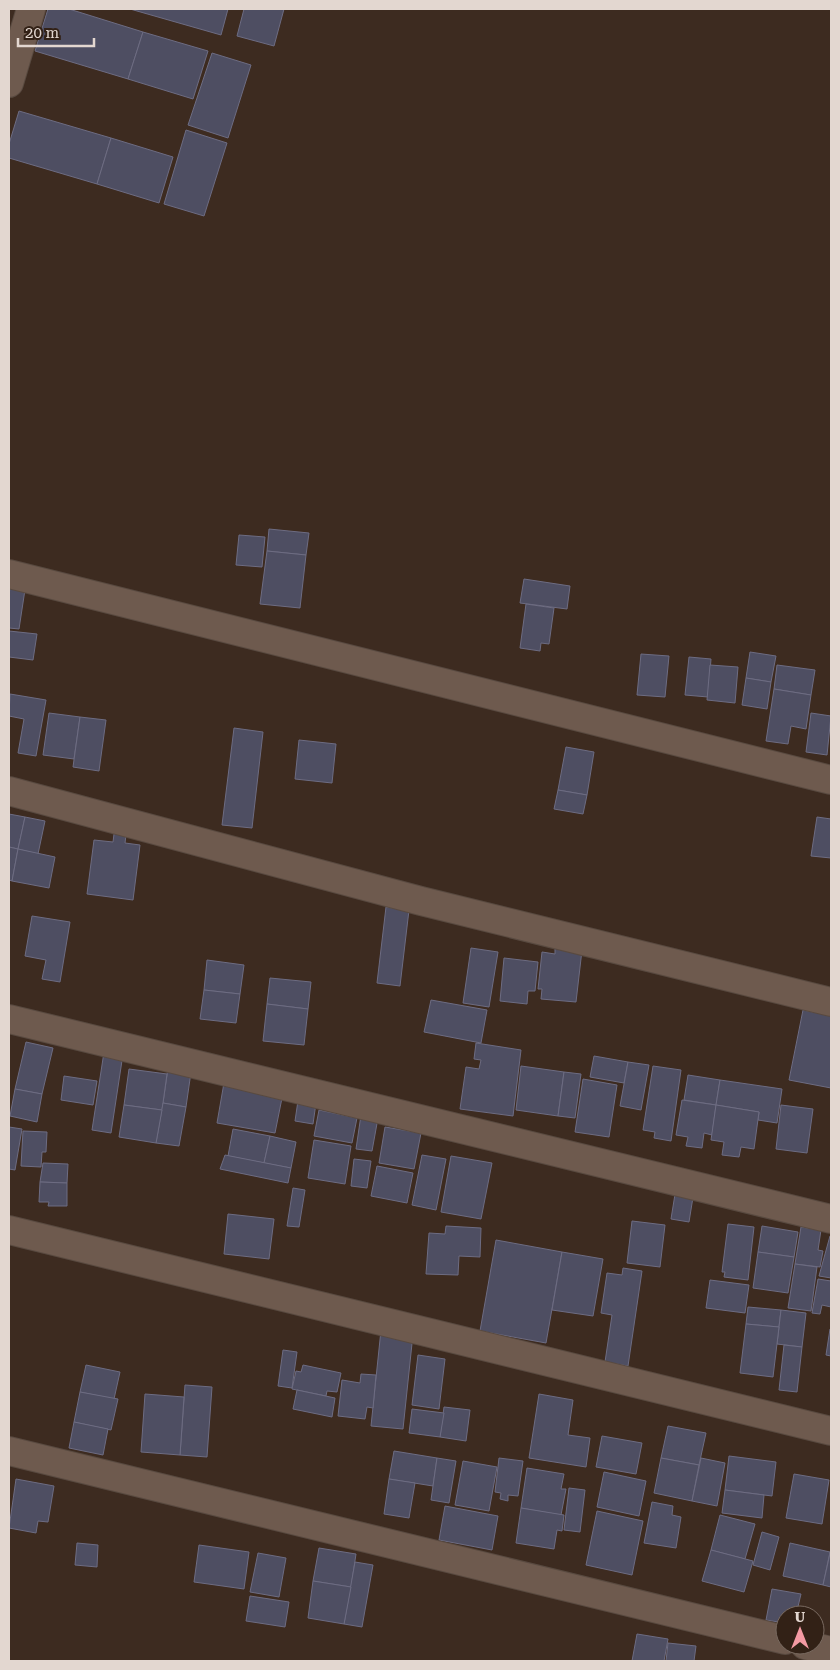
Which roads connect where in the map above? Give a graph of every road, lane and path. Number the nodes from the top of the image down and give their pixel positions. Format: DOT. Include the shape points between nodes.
graph roads {
  1 [pos="31,9"];
  2 [pos="9,83"];
  3 [pos="9,574"];
  4 [pos="831,780"];
  5 [pos="9,792"];
  6 [pos="831,1002"];
  7 [pos="9,1019"];
  8 [pos="831,1219"];
  9 [pos="9,1230"];
  10 [pos="831,1430"];
  11 [pos="9,1451"];
  12 [pos="775,1638"];
  1 -- 2 [label="street"];
  3 -- 4 [label="street"];
  5 -- 6 [label="street" via="421,901"];
  7 -- 8 [label="street"];
  9 -- 10 [label="street"];
  11 -- 12 [label="street"];
}
